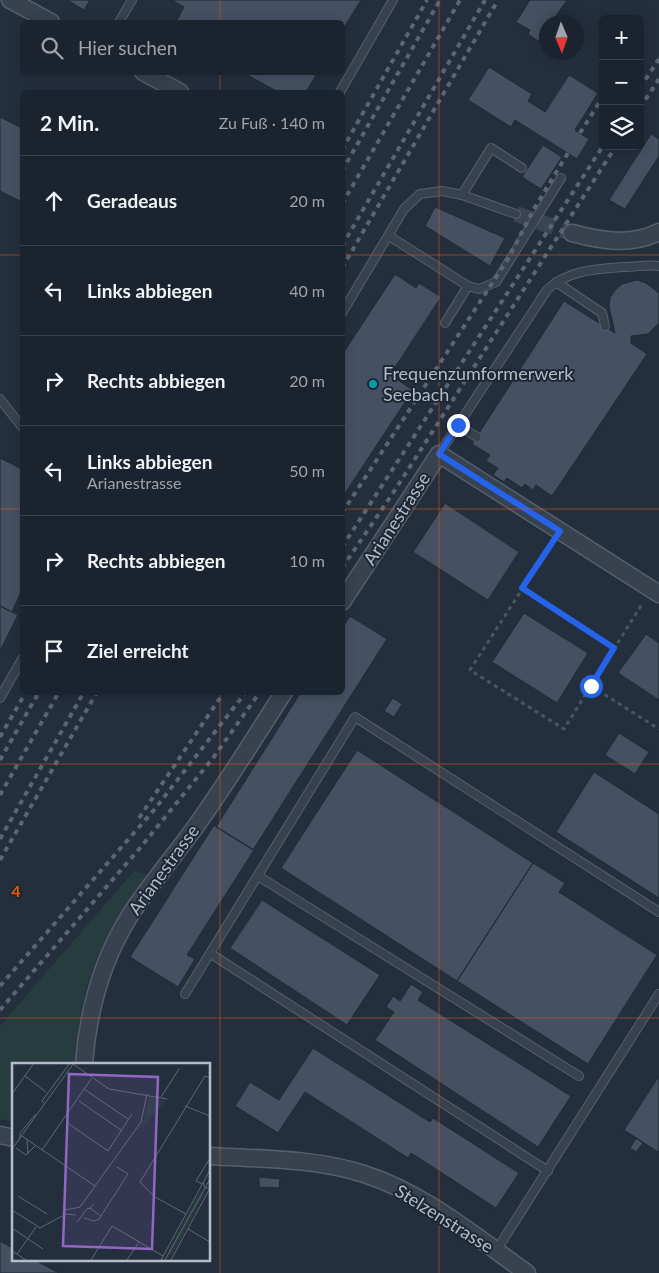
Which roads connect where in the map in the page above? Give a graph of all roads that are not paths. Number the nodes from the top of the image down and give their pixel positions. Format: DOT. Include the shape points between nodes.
graph roads {
  1 [pos="10,0"];
  2 [pos="132,0"];
  3 [pos="393,0"];
  4 [pos="47,20"];
  5 [pos="120,20"];
  6 [pos="149,75"];
  7 [pos="176,90"];
  8 [pos="341,90"];
  9 [pos="522,168"];
  10 [pos="562,178"];
  11 [pos="462,195"];
  12 [pos="516,214"];
  13 [pos="659,232"];
  14 [pos="572,233"];
  15 [pos="388,236"];
  16 [pos="659,266"];
  17 [pos="556,282"];
  18 [pos="468,286"];
  19 [pos="345,308"];
  20 [pos="446,323"];
  21 [pos="605,326"];
  22 [pos="0,399"];
  23 [pos="20,424"];
  24 [pos="458,425"];
  25 [pos="477,436"];
  26 [pos="439,454"];
  27 [pos="655,591"];
  28 [pos="345,597"];
  29 [pos="20,663"];
  30 [pos="282,695"];
  31 [pos="0,698"];
  32 [pos="258,876"];
  33 [pos="659,912"];
  34 [pos="211,954"];
  35 [pos="185,994"];
  36 [pos="659,994"];
  37 [pos="84,1063"];
  38 [pos="579,1076"];
  39 [pos="210,1156"];
  40 [pos="548,1171"];
  41 [pos="496,1251"];
  42 [pos="527,1273"];
  1 -- 4 [label="street"];
  2 -- 5 [label="lane"];
  3 -- 8 [label="lane"];
  6 -- 7 [label="street"];
  9 -- 11 [label="lane" via="492,148"];
  10 -- 18 [label="lane" via="496,282 479,289"];
  11 -- 12 [label="lane"];
  11 -- 15 [label="lane" via="442,191 420,194 404,209"];
  13 -- 14 [label="street" via="647,238 616,242"];
  15 -- 18 [label="lane"];
  15 -- 19 [label="lane"];
  16 -- 17 [label="lane" via="588,269"];
  17 -- 21 [label="lane" via="602,313"];
  17 -- 24 [label="lane" via="547,290"];
  18 -- 20 [label="lane"];
  22 -- 23 [label="lane"];
  24 -- 25 [label="lane"];
  24 -- 26 [label="lane"];
  26 -- 27 [label="street, Arianestrasse"];
  26 -- 28 [label="street, Arianestrasse"];
  29 -- 31 [label="lane"];
  30 -- 37 [label="street, Arianestrasse" via="203,817 142,897 118,936 96,990"];
  32 -- 33 [label="lane" via="355,717"];
  32 -- 34 [label="lane"];
  32 -- 38 [label="lane"];
  34 -- 35 [label="lane"];
  34 -- 40 [label="lane"];
  36 -- 40 [label="lane"];
  39 -- 41 [label="street, Stelzenstrasse" via="317,1164 364,1174 406,1191"];
  40 -- 41 [label="lane"];
  41 -- 42 [label="street, Stelzenstrasse"];
}
